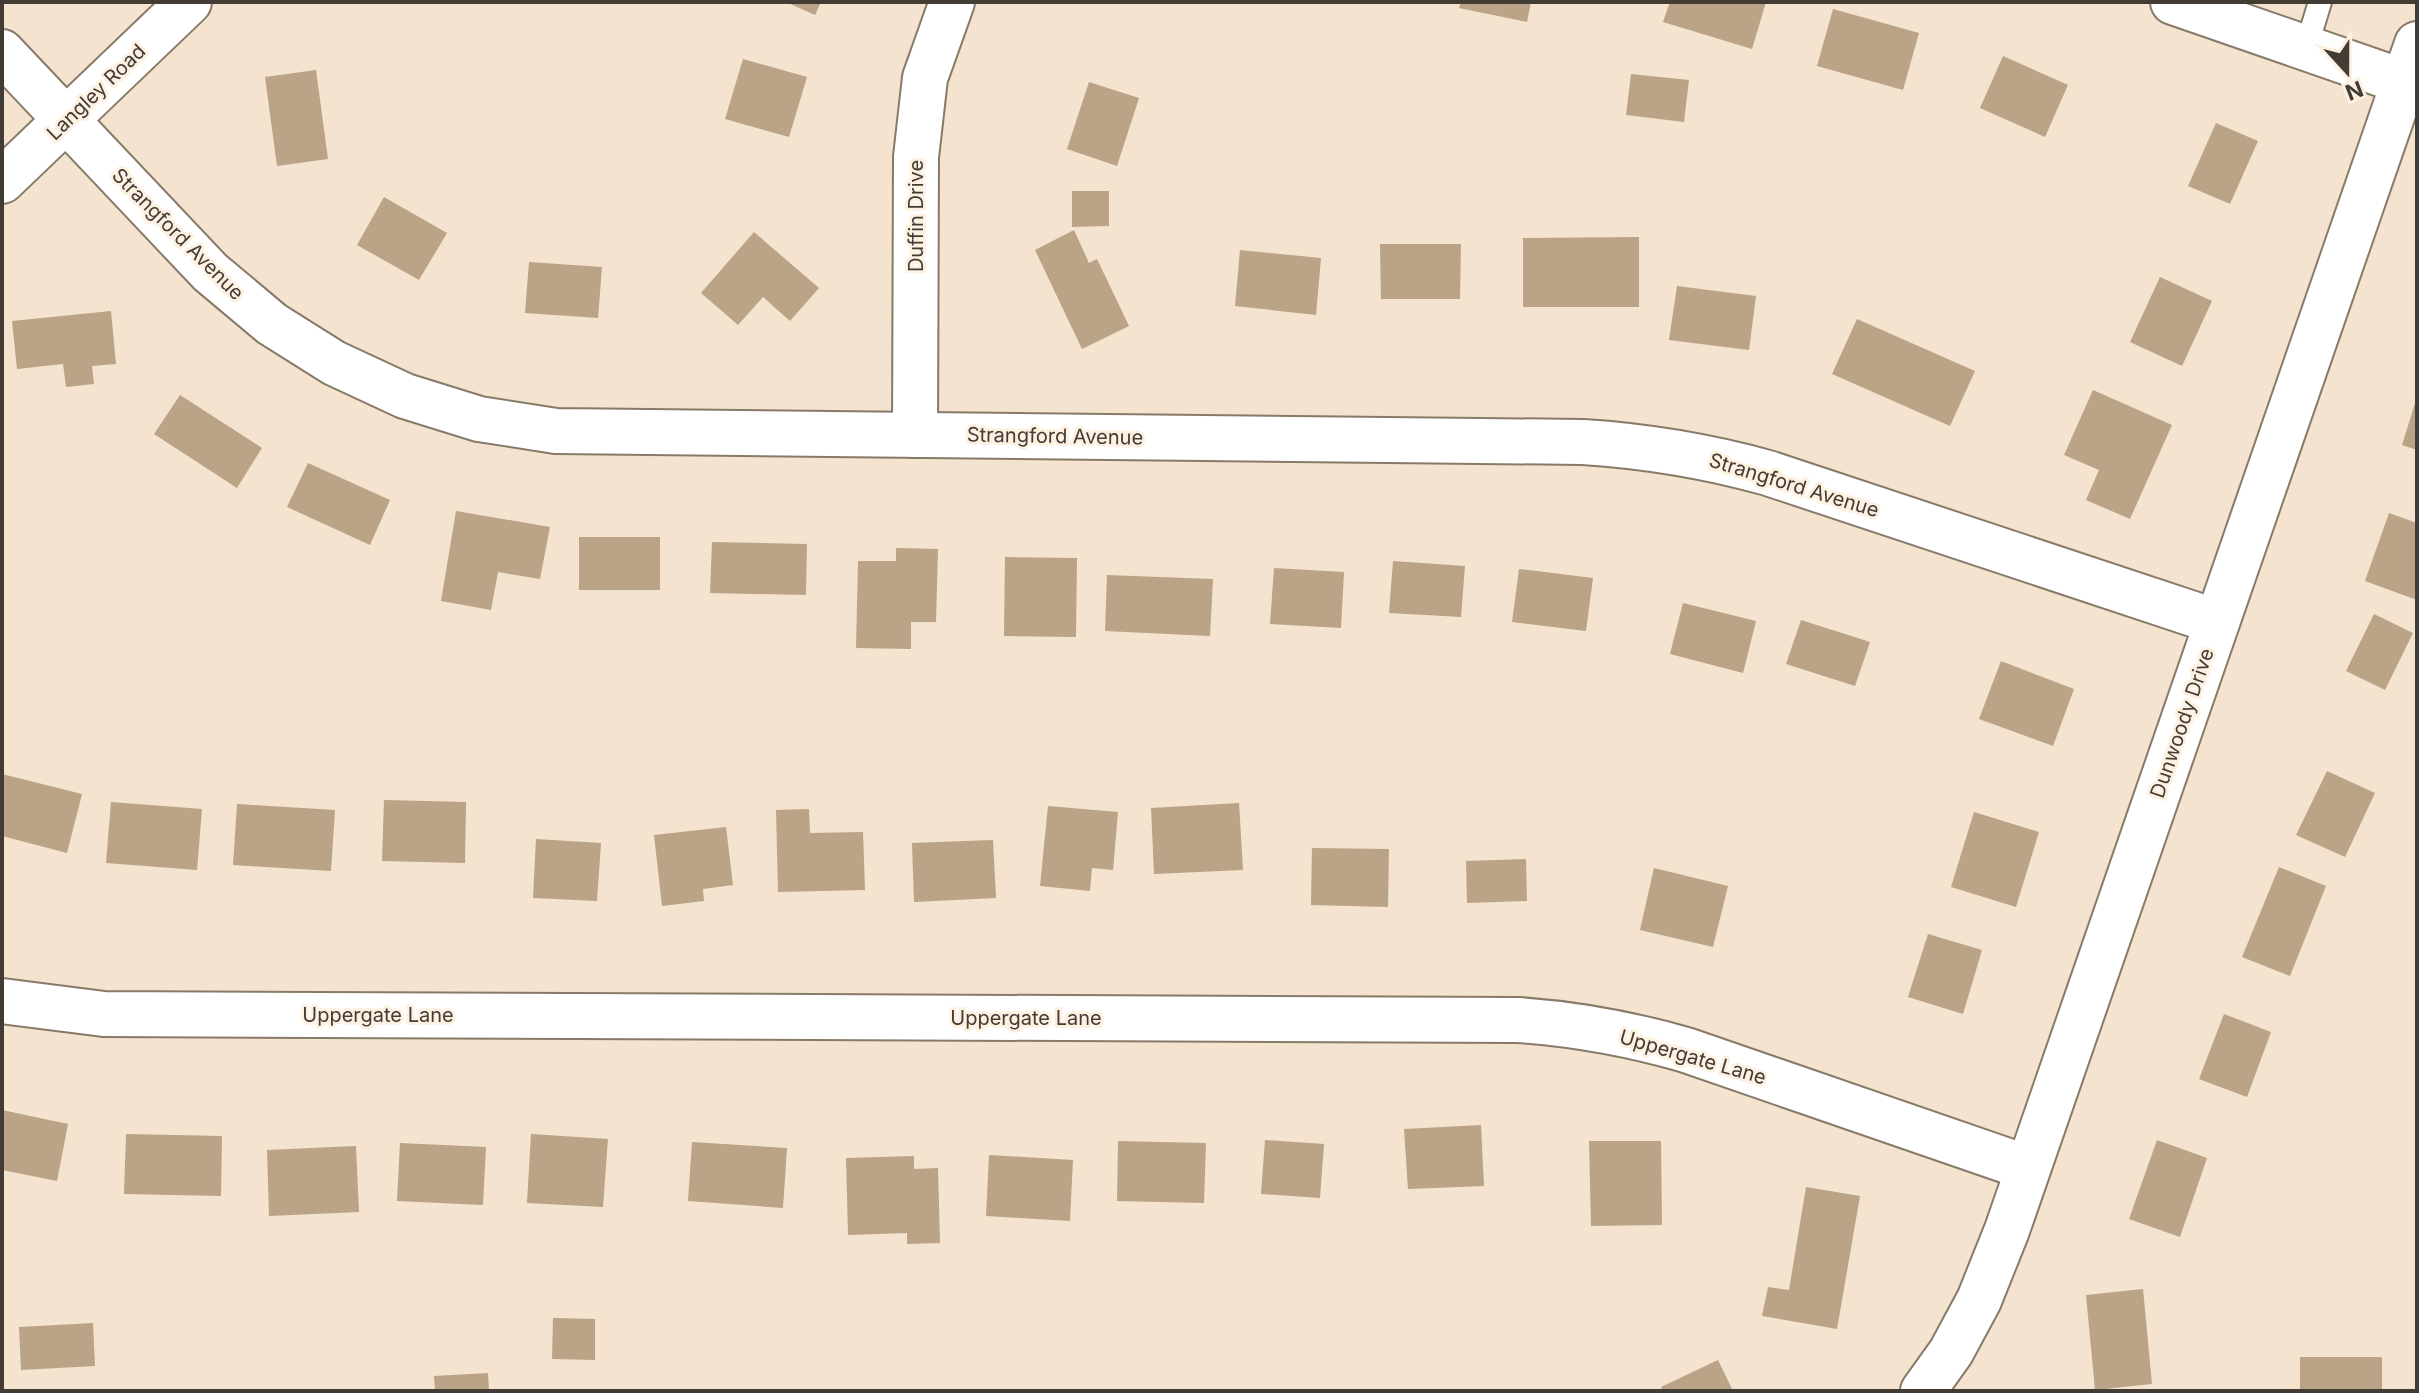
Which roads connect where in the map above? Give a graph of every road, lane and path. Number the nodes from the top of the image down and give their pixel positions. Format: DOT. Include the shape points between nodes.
graph roads {
  1 [pos="189,2"];
  2 [pos="952,2"];
  3 [pos="2173,2"];
  4 [pos="2320,2"];
  5 [pos="2306,48"];
  6 [pos="2,52"];
  7 [pos="2410,63"];
  8 [pos="66,120"];
  9 [pos="2,181"];
  10 [pos="915,435"];
  11 [pos="2217,622"];
  12 [pos="2,1001"];
  13 [pos="2028,1168"];
  14 [pos="1923,1391"];
  1 -- 8 [label="street, Langley Road"];
  2 -- 10 [label="street, Duffin Drive" via="925,78 916,157"];
  3 -- 5 [label="street"];
  4 -- 5 [label="lane"];
  5 -- 7 [label="street"];
  6 -- 8 [label="street, Strangford Avenue"];
  7 -- 11 [label="street, Dunwoody Drive"];
  8 -- 9 [label="street, Langley Road"];
  8 -- 10 [label="street, Strangford Avenue" via="210,272 272,324 334,363 405,396 479,419 556,431"];
  10 -- 11 [label="street, Strangford Avenue" via="1630,445 1768,473"];
  11 -- 13 [label="street, Dunwoody Drive"];
  12 -- 13 [label="street, Uppergate Lane" via="104,1014 1561,1023 1686,1050"];
  13 -- 14 [label="street, Dunwoody Drive" via="1979,1300"];
}
